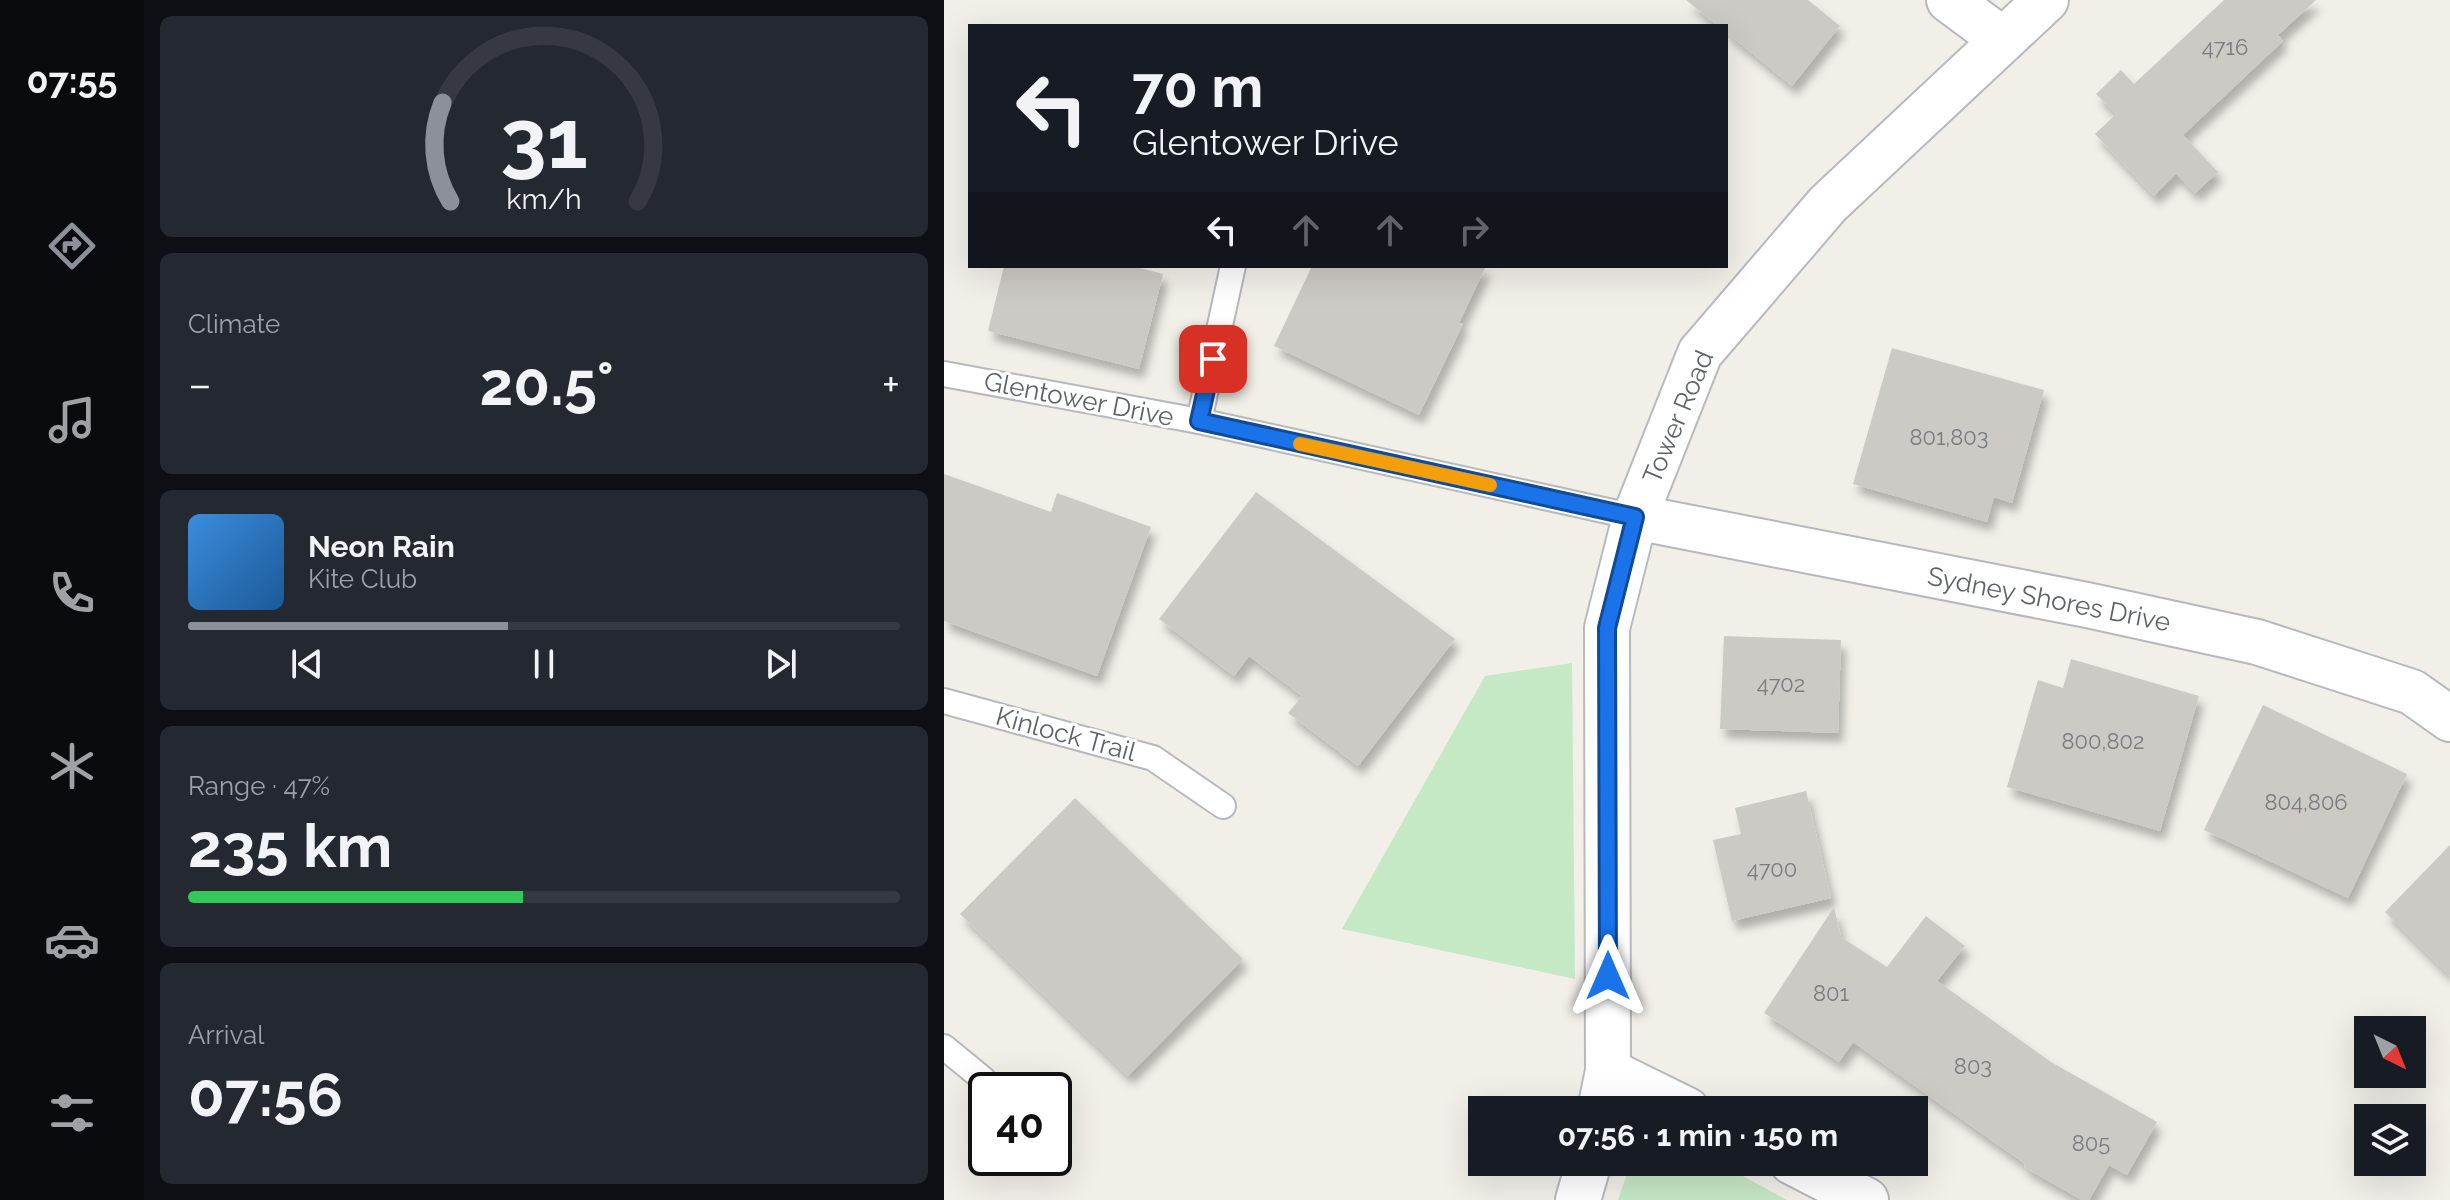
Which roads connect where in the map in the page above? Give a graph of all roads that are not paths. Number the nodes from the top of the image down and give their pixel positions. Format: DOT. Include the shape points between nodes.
graph roads {
  1 [pos="1949,0"];
  2 [pos="2046,0"];
  3 [pos="2003,40"];
  4 [pos="1233,268"];
  5 [pos="944,374"];
  6 [pos="1199,421"];
  7 [pos="1635,517"];
  8 [pos="944,701"];
  9 [pos="2450,719"];
  10 [pos="1223,806"];
  11 [pos="944,1047"];
  12 [pos="974,1072"];
  13 [pos="1604,1090"];
  14 [pos="1629,1096"];
  15 [pos="1585,1176"];
  16 [pos="1819,1176"];
  17 [pos="1578,1200"];
  18 [pos="1866,1200"];
  1 -- 3 [label="street"];
  2 -- 3 [label="street, Tower Road"];
  3 -- 7 [label="street, Tower Road" via="1828,204 1700,353"];
  4 -- 6 [label="lane"];
  5 -- 6 [label="lane, Glentower Drive"];
  6 -- 7 [label="lane, Glentower Drive"];
  7 -- 9 [label="street, Sydney Shores Drive" via="2257,642 2412,692"];
  7 -- 13 [label="street, Tower Road" via="1607,628"];
  8 -- 10 [label="lane, Kinlock Trail" via="1153,758"];
  11 -- 12 [label="lane"];
  13 -- 14 [label="street"];
  15 -- 17 [label="street"];
  16 -- 18 [label="street"];
}
